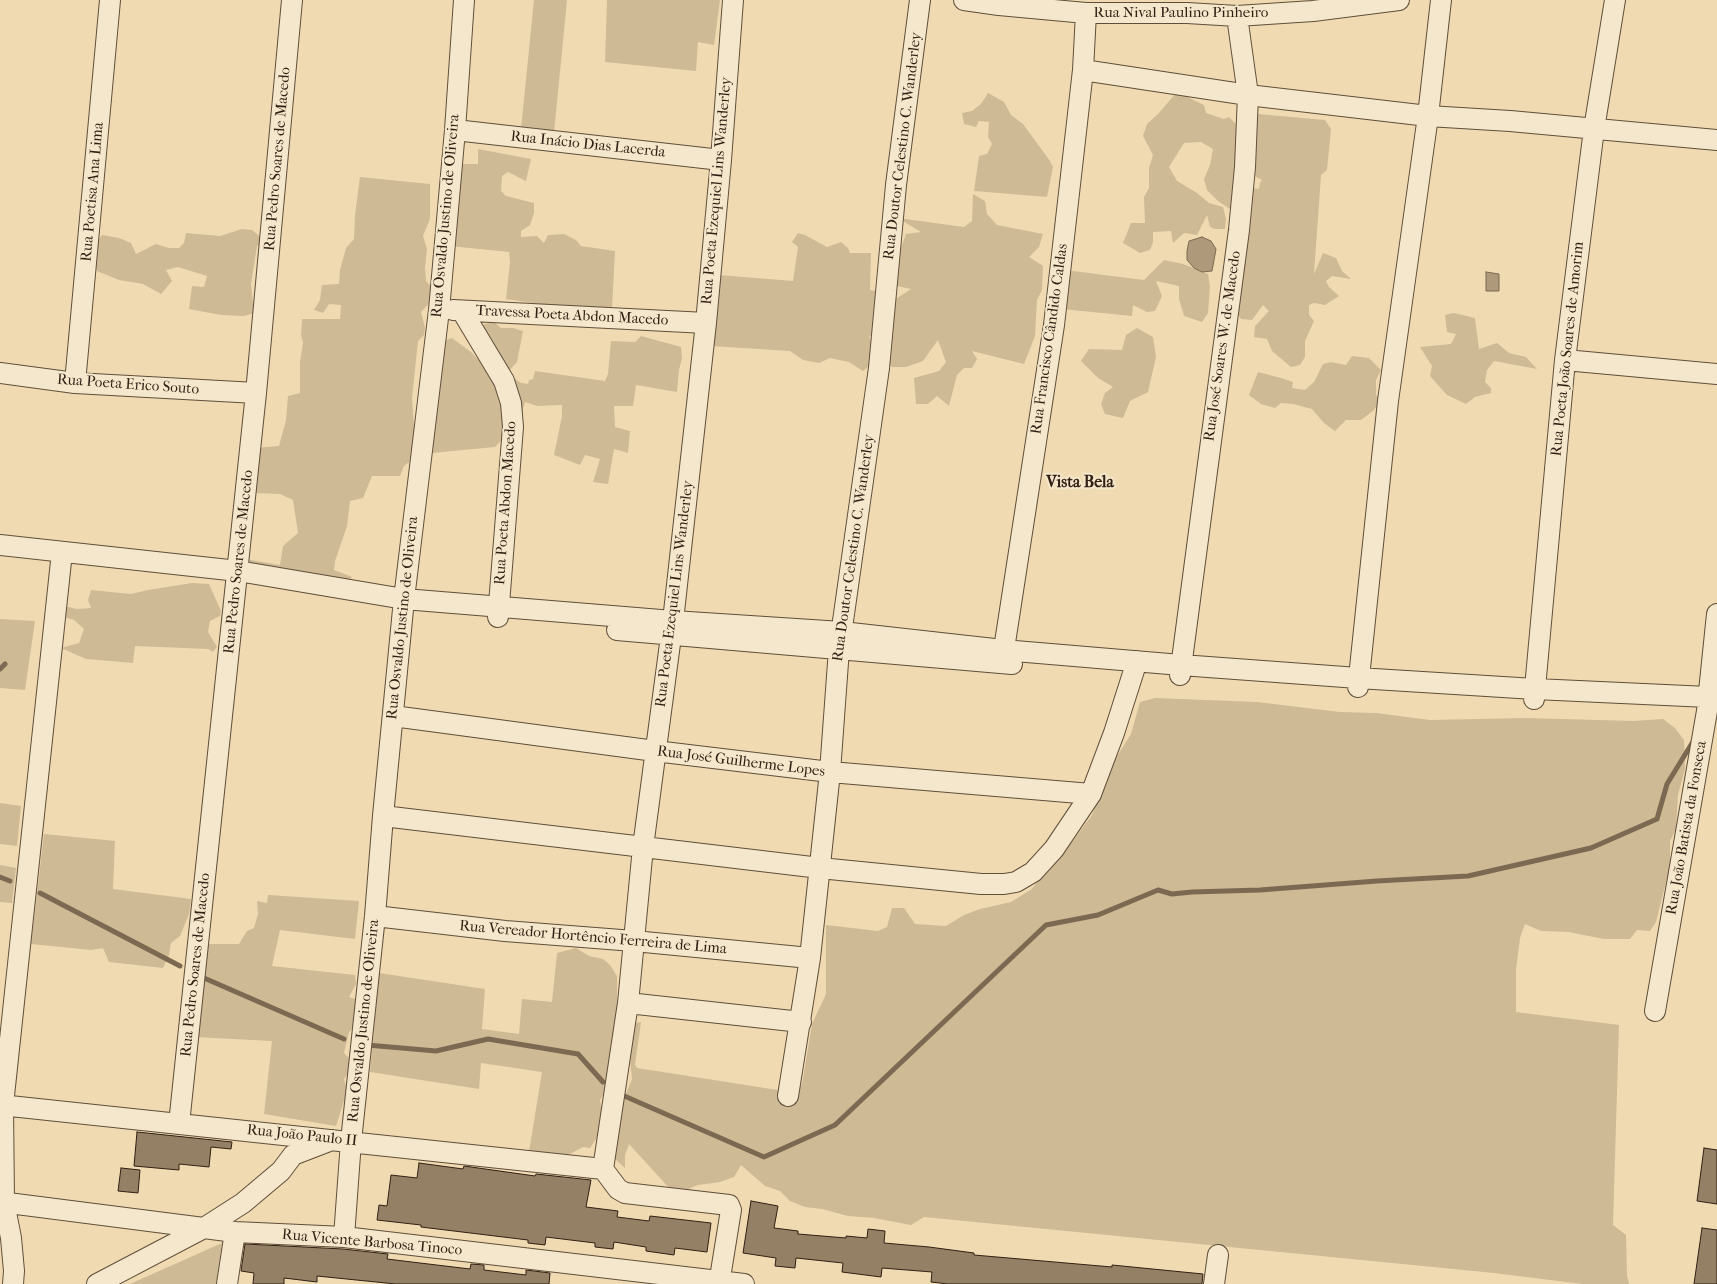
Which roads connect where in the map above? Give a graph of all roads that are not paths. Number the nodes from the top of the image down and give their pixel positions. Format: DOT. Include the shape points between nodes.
graph roads {
  1 [pos="110,0"];
  2 [pos="292,0"];
  3 [pos="464,0"];
  4 [pos="733,0"];
  5 [pos="920,0"];
  6 [pos="964,0"];
  7 [pos="1399,0"];
  8 [pos="1441,0"];
  9 [pos="1615,0"];
  10 [pos="1063,5"];
  11 [pos="1314,5"];
  12 [pos="1188,7"];
  13 [pos="1086,13"];
  14 [pos="1237,16"];
  15 [pos="1083,70"];
  16 [pos="1248,95"];
  17 [pos="1428,116"];
  18 [pos="1594,129"];
  19 [pos="455,130"];
  20 [pos="1717,140"];
  21 [pos="721,160"];
  22 [pos="438,310"];
  23 [pos="462,311"];
  24 [pos="706,323"];
  25 [pos="1565,360"];
  26 [pos="0,373"];
  27 [pos="1717,374"];
  28 [pos="75,383"];
  29 [pos="256,393"];
  30 [pos="0,544"];
  31 [pos="0,555"];
  32 [pos="62,557"];
  33 [pos="237,576"];
  34 [pos="403,604"];
  35 [pos="498,612"];
  36 [pos="1717,614"];
  37 [pos="671,628"];
  38 [pos="840,640"];
  39 [pos="1002,657"];
  40 [pos="1135,667"];
  41 [pos="1180,670"];
  42 [pos="1358,683"];
  43 [pos="1711,693"];
  44 [pos="1535,694"];
  45 [pos="393,716"];
  46 [pos="655,751"];
  47 [pos="830,772"];
  48 [pos="1091,794"];
  49 [pos="383,816"];
  50 [pos="643,847"];
  51 [pos="820,868"];
  52 [pos="375,916"];
  53 [pos="634,941"];
  54 [pos="810,958"];
  55 [pos="628,1003"];
  56 [pos="1655,1011"];
  57 [pos="801,1022"];
  58 [pos="788,1096"];
  59 [pos="2,1105"];
  60 [pos="179,1124"];
  61 [pos="342,1140"];
  62 [pos="608,1176"];
  63 [pos="2,1202"];
  64 [pos="204,1228"];
  65 [pos="235,1232"];
  66 [pos="344,1237"];
  67 [pos="1218,1255"];
  68 [pos="720,1283"];
  69 [pos="13,1284"];
  70 [pos="97,1284"];
  71 [pos="227,1284"];
  72 [pos="744,1284"];
  73 [pos="1214,1284"];
  1 -- 28 [label="street, Rua Poetisa Ana Lima"];
  2 -- 29 [label="street, Rua Pedro Soares de Macedo"];
  3 -- 19 [label="street, Rua Osvaldo Justino de Oliveira"];
  4 -- 21 [label="street, Rua Poeta Ezequiel Lins Wanderley"];
  5 -- 38 [label="street, Rua Doutor Celestino C. Wanderley" via="896,185 879,368"];
  6 -- 10 [label="street, Rua Nival Paulino Pinheiro"];
  7 -- 11 [label="street, Rua Nival Paulino Pinheiro"];
  8 -- 17 [label="street"];
  9 -- 18 [label="street, Rua Poeta João Soares de Amorim"];
  10 -- 13 [label="street, Rua Nival Paulino Pinheiro"];
  11 -- 14 [label="street, Rua Nival Paulino Pinheiro"];
  12 -- 13 [label="street, Rua Nival Paulino Pinheiro"];
  12 -- 14 [label="street, Rua Nival Paulino Pinheiro"];
  13 -- 15 [label="street, Rua Francisco Cândido Caldas"];
  14 -- 16 [label="street, Rua José Soares W. de Macedo"];
  15 -- 16 [label="street"];
  15 -- 39 [label="street, Rua Francisco Cândido Caldas" via="1054,325"];
  16 -- 17 [label="street"];
  16 -- 41 [label="street, Rua José Soares W. de Macedo" via="1239,230"];
  17 -- 18 [label="street"];
  17 -- 42 [label="street" via="1388,401"];
  18 -- 20 [label="street"];
  18 -- 25 [label="street, Rua Poeta João Soares de Amorim"];
  19 -- 21 [label="street, Rua Inácio Dias Lacerda"];
  19 -- 22 [label="street, Rua Osvaldo Justino de Oliveira"];
  21 -- 24 [label="street, Rua Poeta Ezequiel Lins Wanderley"];
  22 -- 23 [label="street, Travessa Poeta Abdon Macedo"];
  22 -- 34 [label="street, Rua Osvaldo Justino de Oliveira"];
  23 -- 24 [label="street, Travessa Poeta Abdon Macedo"];
  23 -- 35 [label="street, Rua Poeta Abdon Macedo" via="504,381 511,403 513,427"];
  24 -- 37 [label="street, Rua Poeta Ezequiel Lins Wanderley"];
  25 -- 27 [label="street"];
  25 -- 44 [label="street, Rua Poeta João Soares de Amorim"];
  26 -- 28 [label="street, Rua Poeta Erico Souto"];
  28 -- 29 [label="street, Rua Poeta Erico Souto"];
  29 -- 33 [label="street, Rua Pedro Soares de Macedo"];
  30 -- 32 [label="street"];
  31 -- 32 [label="street"];
  32 -- 33 [label="street"];
  32 -- 59 [label="street"];
  33 -- 34 [label="street"];
  33 -- 60 [label="street, Rua Pedro Soares de Macedo"];
  34 -- 35 [label="street"];
  34 -- 45 [label="street, Rua Osvaldo Justino de Oliveira"];
  35 -- 37 [label="street"];
  36 -- 43 [label="street, Rua João Batista da Fonseca"];
  37 -- 38 [label="street"];
  37 -- 46 [label="street, Rua Poeta Ezequiel Lins Wanderley"];
  38 -- 39 [label="street"];
  38 -- 47 [label="street, Rua Doutor Celestino C. Wanderley"];
  39 -- 40 [label="street"];
  40 -- 41 [label="street"];
  40 -- 48 [label="street"];
  41 -- 42 [label="street"];
  42 -- 44 [label="street"];
  43 -- 44 [label="street"];
  43 -- 56 [label="street, Rua João Batista da Fonseca"];
  45 -- 46 [label="street, Rua José Guilherme Lopes"];
  45 -- 49 [label="street, Rua Osvaldo Justino de Oliveira"];
  46 -- 47 [label="street, Rua José Guilherme Lopes"];
  46 -- 50 [label="street, Rua Poeta Ezequiel Lins Wanderley"];
  47 -- 48 [label="street, Rua José Guilherme Lopes"];
  47 -- 51 [label="street, Rua Doutor Celestino C. Wanderley"];
  48 -- 51 [label="street" via="1054,849 1033,872 1016,882 982,884"];
  49 -- 50 [label="street"];
  49 -- 52 [label="street, Rua Osvaldo Justino de Oliveira"];
  50 -- 51 [label="street"];
  50 -- 53 [label="street, Rua Poeta Ezequiel Lins Wanderley"];
  51 -- 54 [label="street, Rua Doutor Celestino C. Wanderley"];
  52 -- 53 [label="street, Rua Vereador Hortêncio Ferreira de Lima"];
  52 -- 61 [label="street, Rua Osvaldo Justino de Oliveira"];
  53 -- 54 [label="street, Rua Vereador Hortêncio Ferreira de Lima"];
  53 -- 55 [label="street, Rua Poeta Ezequiel Lins Wanderley"];
  54 -- 57 [label="street, Rua Doutor Celestino C. Wanderley"];
  55 -- 57 [label="street"];
  55 -- 62 [label="street, Rua Poeta Ezequiel Lins Wanderley"];
  57 -- 58 [label="street, Rua Doutor Celestino C. Wanderley"];
  59 -- 60 [label="street, Rua João Paulo II"];
  59 -- 63 [label="street"];
  60 -- 61 [label="street, Rua João Paulo II"];
  61 -- 62 [label="street, Rua João Paulo II"];
  61 -- 64 [label="street" via="293,1155 280,1171 243,1203"];
  61 -- 66 [label="street, Rua Osvaldo Justino de Oliveira"];
  62 -- 68 [label="street" via="625,1193 729,1205 731,1210"];
  63 -- 64 [label="street, Rua Vicente Barbosa Tinoco"];
  63 -- 69 [label="street" via="12,1238"];
  64 -- 65 [label="street, Rua Vicente Barbosa Tinoco"];
  64 -- 70 [label="street"];
  65 -- 66 [label="street, Rua Vicente Barbosa Tinoco"];
  65 -- 71 [label="street"];
  66 -- 68 [label="street, Rua Vicente Barbosa Tinoco"];
  67 -- 73 [label="street"];
  68 -- 72 [label="street, Rua Vicente Barbosa Tinoco"];
}
